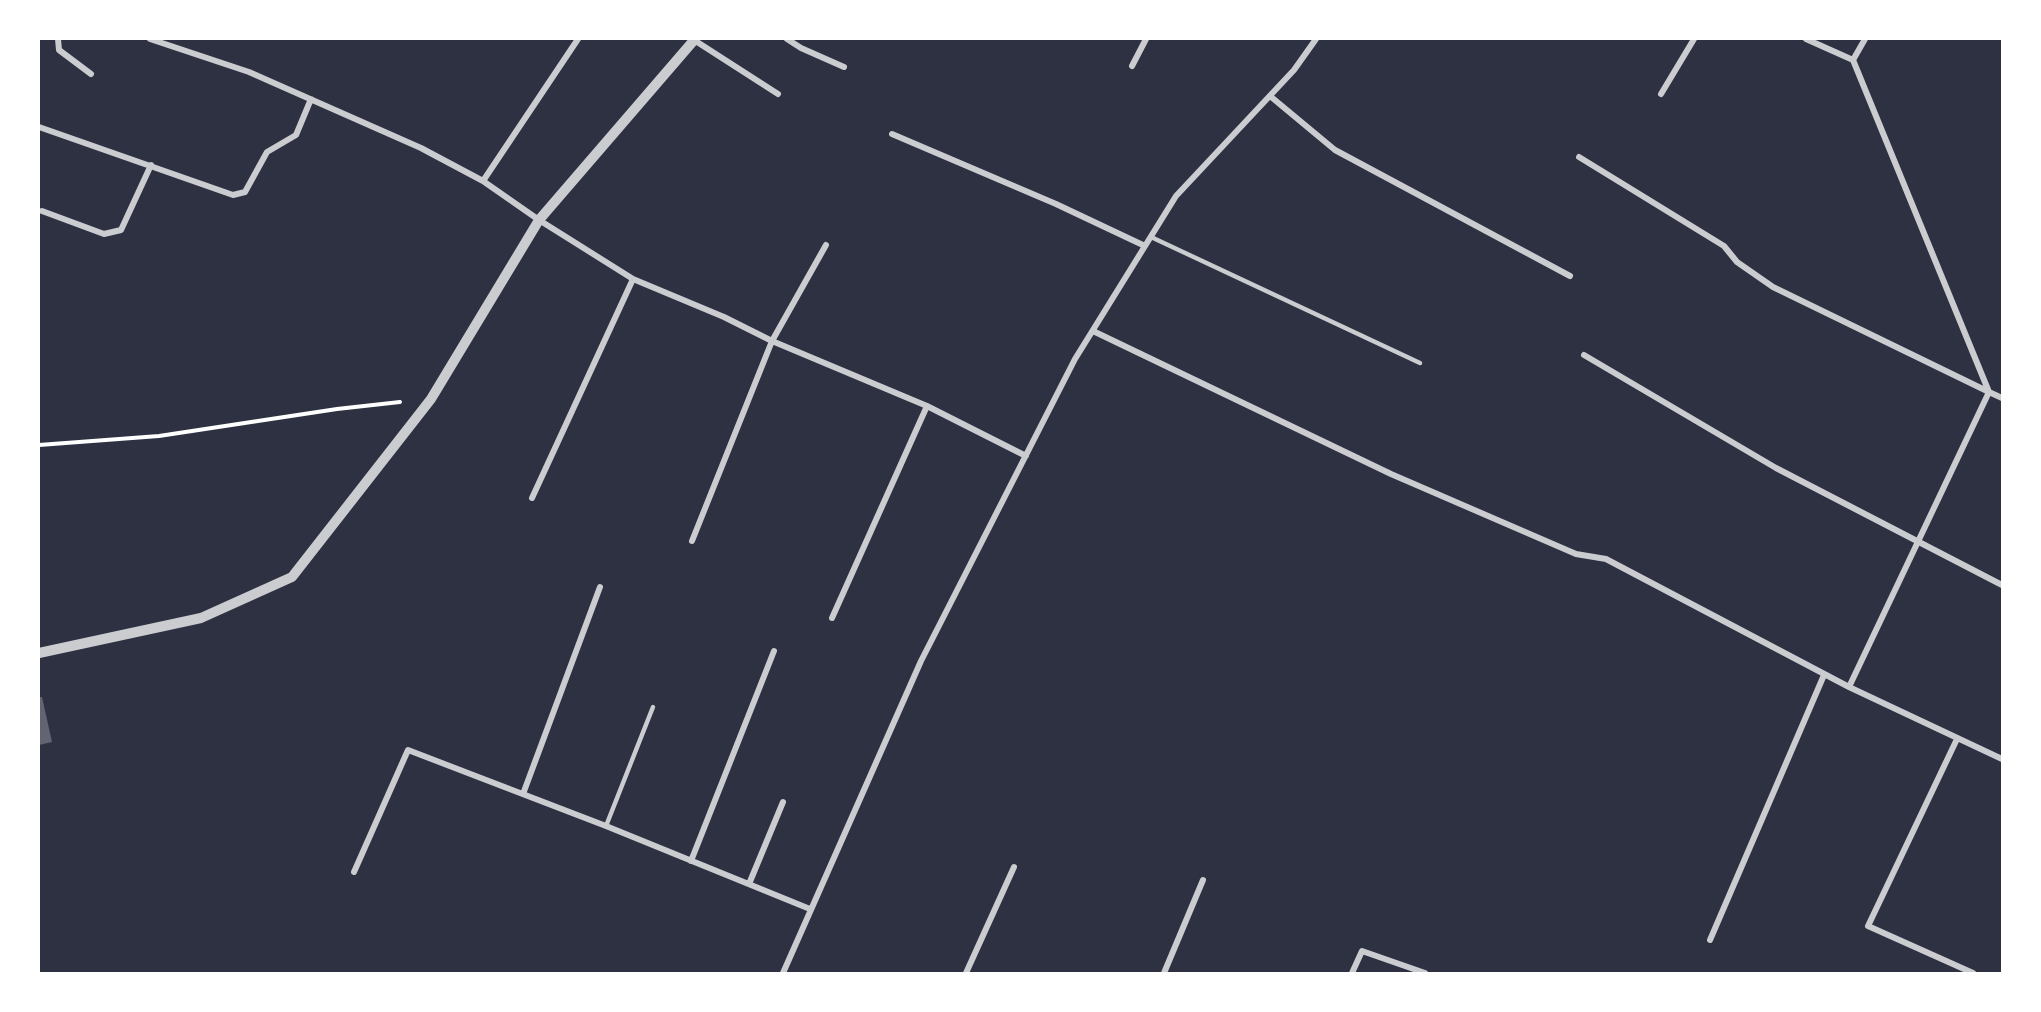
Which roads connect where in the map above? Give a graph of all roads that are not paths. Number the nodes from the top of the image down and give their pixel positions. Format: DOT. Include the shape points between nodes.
graph roads {
  1 [pos="58,39"];
  2 [pos="150,39"];
  3 [pos="578,39"];
  4 [pos="694,39"];
  5 [pos="787,39"];
  6 [pos="1146,39"];
  7 [pos="1316,39"];
  8 [pos="1694,39"];
  9 [pos="1806,39"];
  10 [pos="1865,39"];
  11 [pos="1853,60"];
  12 [pos="1132,66"];
  13 [pos="844,67"];
  14 [pos="91,74"];
  15 [pos="778,94"];
  16 [pos="1661,94"];
  17 [pos="1270,96"];
  18 [pos="311,99"];
  19 [pos="39,127"];
  20 [pos="892,134"];
  21 [pos="1579,158"];
  22 [pos="151,165"];
  23 [pos="483,180"];
  24 [pos="42,211"];
  25 [pos="539,220"];
  26 [pos="1151,237"];
  27 [pos="826,244"];
  28 [pos="1145,246"];
  29 [pos="1570,276"];
  30 [pos="633,279"];
  31 [pos="1093,331"];
  32 [pos="772,341"];
  33 [pos="1584,355"];
  34 [pos="1420,363"];
  35 [pos="1989,392"];
  36 [pos="2002,398"];
  37 [pos="927,406"];
  38 [pos="1026,456"];
  39 [pos="532,498"];
  40 [pos="692,541"];
  41 [pos="1918,542"];
  42 [pos="2002,585"];
  43 [pos="600,587"];
  44 [pos="832,618"];
  45 [pos="774,651"];
  46 [pos="39,653"];
  47 [pos="1824,675"];
  48 [pos="1850,687"];
  49 [pos="653,707"];
  50 [pos="1957,739"];
  51 [pos="2002,759"];
  52 [pos="523,794"];
  53 [pos="783,802"];
  54 [pos="606,826"];
  55 [pos="691,861"];
  56 [pos="1014,867"];
  57 [pos="354,872"];
  58 [pos="1203,880"];
  59 [pos="749,884"];
  60 [pos="810,909"];
  61 [pos="1710,940"];
  62 [pos="783,973"];
  63 [pos="966,973"];
  64 [pos="1164,973"];
  65 [pos="1352,973"];
  66 [pos="1425,973"];
  67 [pos="1973,973"];
  1 -- 14 [label="street" via="59,50"];
  2 -- 18 [label="street" via="249,72"];
  3 -- 23 [label="street"];
  4 -- 15 [label="street"];
  4 -- 25 [label="street"];
  5 -- 13 [label="street"];
  6 -- 12 [label="street"];
  7 -- 17 [label="street"];
  8 -- 16 [label="street"];
  9 -- 11 [label="street"];
  10 -- 11 [label="street"];
  11 -- 35 [label="street"];
  17 -- 26 [label="street" via="1176,196"];
  17 -- 29 [label="street" via="1335,150"];
  18 -- 22 [label="street" via="296,135 267,152 245,192 233,195"];
  18 -- 23 [label="street"];
  19 -- 22 [label="street"];
  20 -- 28 [label="street"];
  21 -- 35 [label="street" via="1724,246 1737,261 1773,287"];
  22 -- 24 [label="street" via="121,230 104,234"];
  23 -- 25 [label="street"];
  25 -- 30 [label="street"];
  25 -- 46 [label="street" via="431,399 292,577 201,618"];
  26 -- 28 [label="street"];
  26 -- 34 [label="lane"];
  27 -- 32 [label="street"];
  28 -- 31 [label="street"];
  30 -- 32 [label="street"];
  30 -- 39 [label="street"];
  31 -- 38 [label="street"];
  31 -- 47 [label="street" via="1391,474 1576,554 1606,559"];
  32 -- 37 [label="street"];
  32 -- 40 [label="street"];
  33 -- 41 [label="street" via="1776,468"];
  35 -- 36 [label="street"];
  35 -- 41 [label="street"];
  37 -- 38 [label="street"];
  37 -- 44 [label="street"];
  38 -- 60 [label="street" via="921,661"];
  41 -- 42 [label="street"];
  41 -- 48 [label="street"];
  43 -- 52 [label="street"];
  45 -- 55 [label="street"];
  47 -- 48 [label="street"];
  47 -- 61 [label="street"];
  48 -- 50 [label="street"];
  49 -- 54 [label="lane"];
  50 -- 51 [label="street"];
  50 -- 67 [label="street" via="1868,926"];
  52 -- 54 [label="street"];
  52 -- 57 [label="street" via="408,750"];
  53 -- 59 [label="street"];
  54 -- 55 [label="street"];
  55 -- 59 [label="street"];
  56 -- 63 [label="street"];
  58 -- 64 [label="street"];
  59 -- 60 [label="street"];
  60 -- 62 [label="street"];
  65 -- 66 [label="street" via="1362,951"];
}
